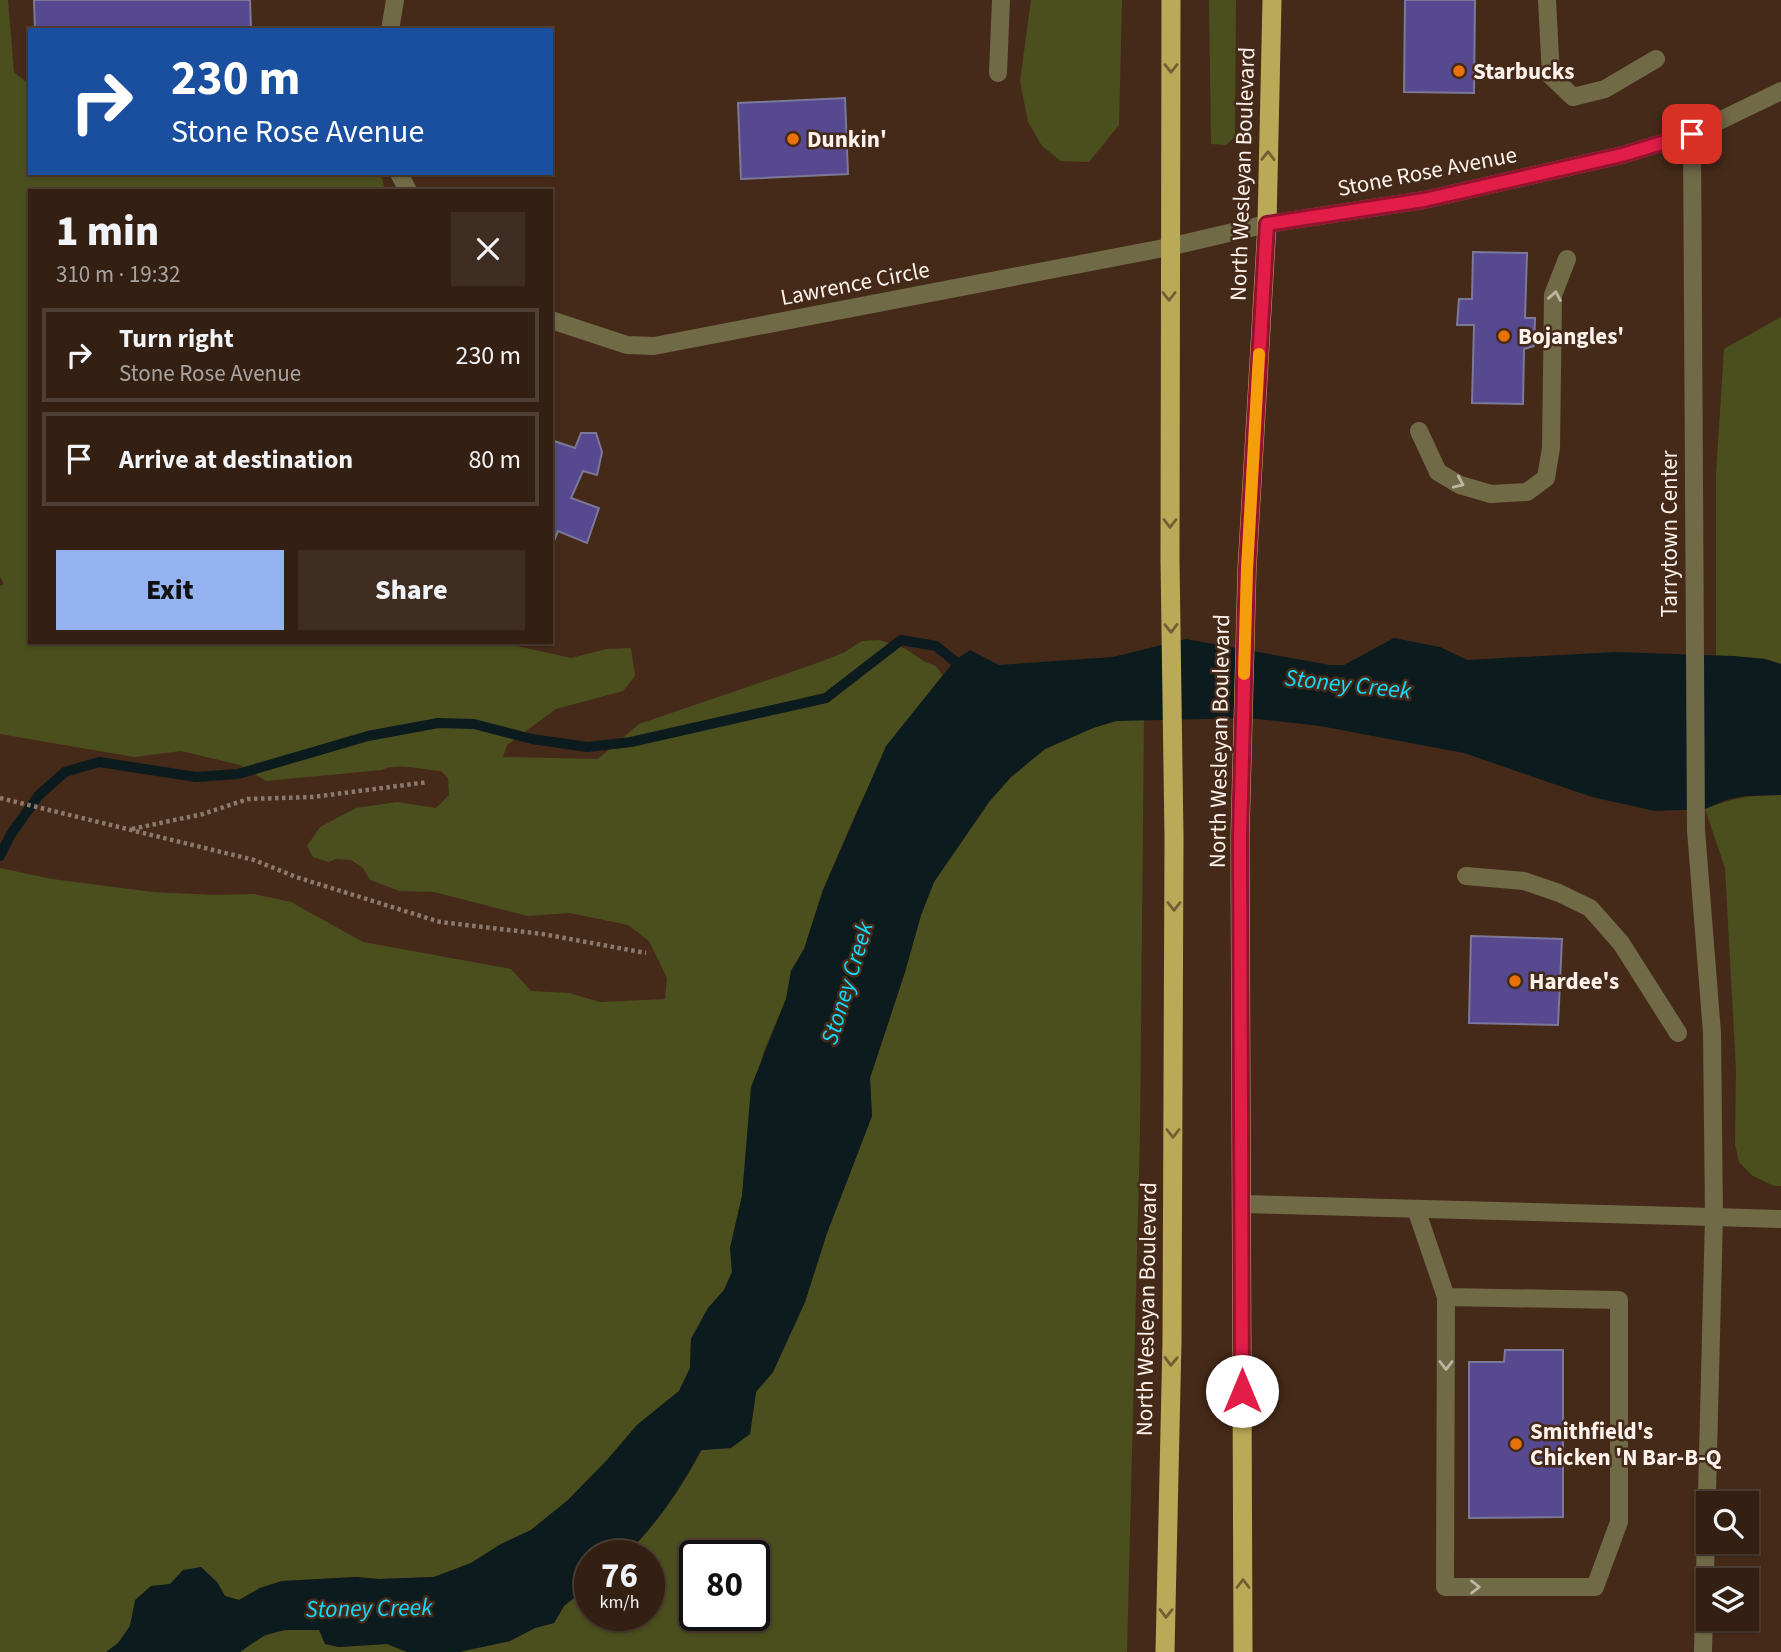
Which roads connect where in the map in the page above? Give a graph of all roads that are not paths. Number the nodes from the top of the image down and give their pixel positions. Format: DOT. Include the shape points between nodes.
graph roads {
  1 [pos="395,0"];
  2 [pos="1000,0"];
  3 [pos="1171,0"];
  4 [pos="1272,0"];
  5 [pos="1547,0"];
  6 [pos="390,28"];
  7 [pos="1656,59"];
  8 [pos="998,73"];
  9 [pos="1781,91"];
  10 [pos="1692,134"];
  11 [pos="1267,224"];
  12 [pos="1169,247"];
  13 [pos="1567,259"];
  14 [pos="553,321"];
  15 [pos="1419,431"];
  16 [pos="1466,876"];
  17 [pos="1678,1033"];
  18 [pos="1242,1204"];
  19 [pos="1416,1209"];
  20 [pos="1714,1217"];
  21 [pos="1781,1219"];
  22 [pos="1446,1297"];
  23 [pos="1165,1652"];
  24 [pos="1243,1652"];
  25 [pos="1703,1652"];
  1 -- 6 [label="street"];
  2 -- 8 [label="street"];
  3 -- 12 [label="highway, North Wesleyan Boulevard, one-way"];
  11 -- 4 [label="highway, North Wesleyan Boulevard, one-way"];
  5 -- 7 [label="street" via="1551,76 1573,97 1605,89"];
  9 -- 10 [label="street"];
  10 -- 11 [label="street, Stone Rose Avenue" via="1622,155 1424,200"];
  10 -- 20 [label="street, Tarrytown Center" via="1696,830 1712,1033"];
  11 -- 12 [label="street, Stone Rose Avenue"];
  11 -- 18 [label="highway, North Wesleyan Boulevard" via="1247,569 1240,836"];
  12 -- 14 [label="street, Lawrence Circle" via="654,346 627,345"];
  12 -- 23 [label="highway, North Wesleyan Boulevard, one-way" via="1174,837"];
  15 -- 13 [label="street, one-way" via="1438,472 1460,485 1491,494 1527,492 1546,478 1551,448 1553,295"];
  16 -- 17 [label="street" via="1524,881 1590,908 1621,943"];
  18 -- 19 [label="street"];
  24 -- 18 [label="highway, North Wesleyan Boulevard, one-way"];
  19 -- 20 [label="street"];
  19 -- 22 [label="street"];
  20 -- 21 [label="street"];
  20 -- 25 [label="street, Tarrytown Center"];
  22 -- 22 [label="street, one-way" via="1445,1587 1595,1587 1619,1522 1619,1300"];
}
